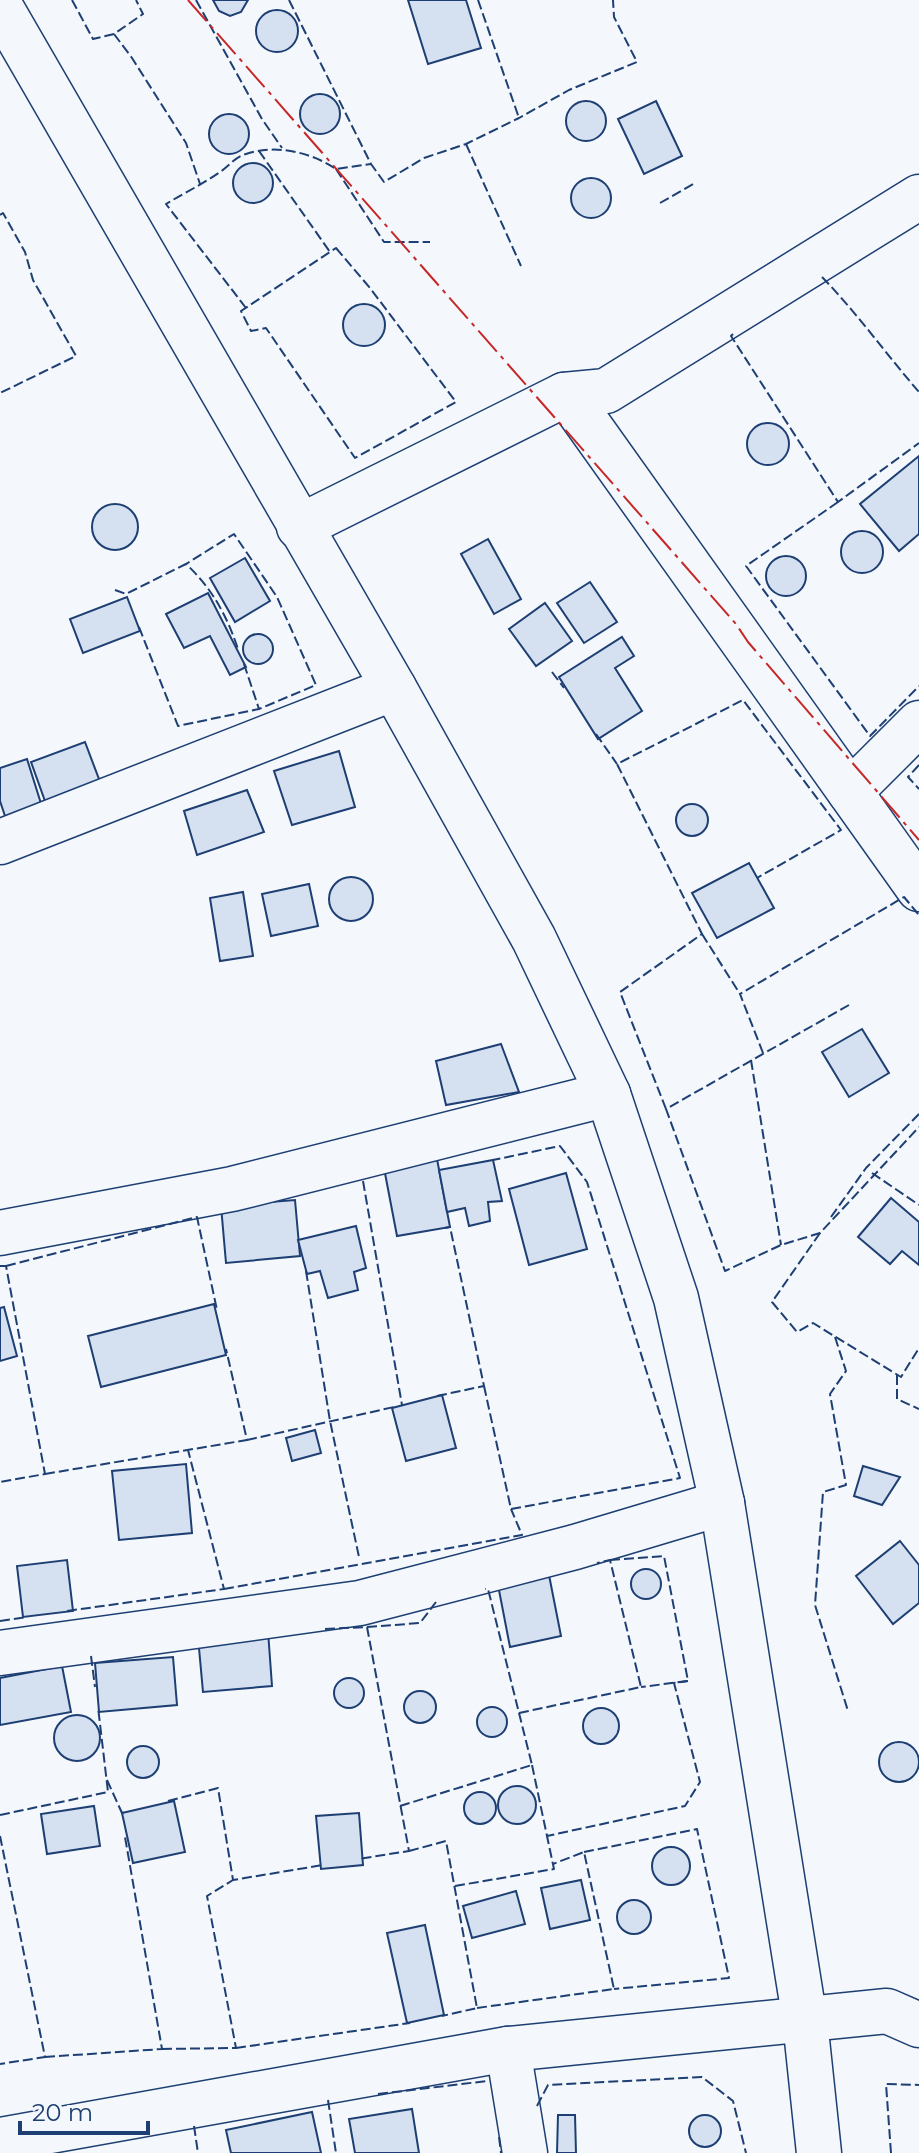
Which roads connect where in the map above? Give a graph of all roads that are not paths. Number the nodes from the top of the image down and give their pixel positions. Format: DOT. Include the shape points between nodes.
graph roads {
  1 [pos="0,6"];
  2 [pos="919,197"];
  3 [pos="564,395"];
  4 [pos="299,527"];
  5 [pos="394,688"];
  6 [pos="919,723"];
  7 [pos="850,792"];
  8 [pos="0,842"];
  9 [pos="919,889"];
  10 [pos="608,1094"];
  11 [pos="0,1233"];
  12 [pos="722,1503"];
  13 [pos="0,1653"];
  14 [pos="805,2021"];
  15 [pos="919,2025"];
  16 [pos="508,2049"];
  17 [pos="0,2140"];
  18 [pos="525,2153"];
  19 [pos="819,2153"];
  1 -- 4 [label="street"];
  2 -- 3 [label="street" via="606,391"];
  3 -- 4 [label="street"];
  3 -- 7 [label="street"];
  4 -- 5 [label="street"];
  5 -- 8 [label="street"];
  5 -- 10 [label="street" via="534,939"];
  6 -- 7 [label="street"];
  7 -- 9 [label="street"];
  10 -- 11 [label="street" via="232,1189"];
  10 -- 12 [label="street" via="676,1298"];
  12 -- 13 [label="street" via="360,1603"];
  12 -- 14 [label="street"];
  14 -- 15 [label="street" via="887,2011"];
  14 -- 16 [label="street"];
  14 -- 19 [label="street"];
  16 -- 17 [label="street"];
  16 -- 18 [label="street"];
}
